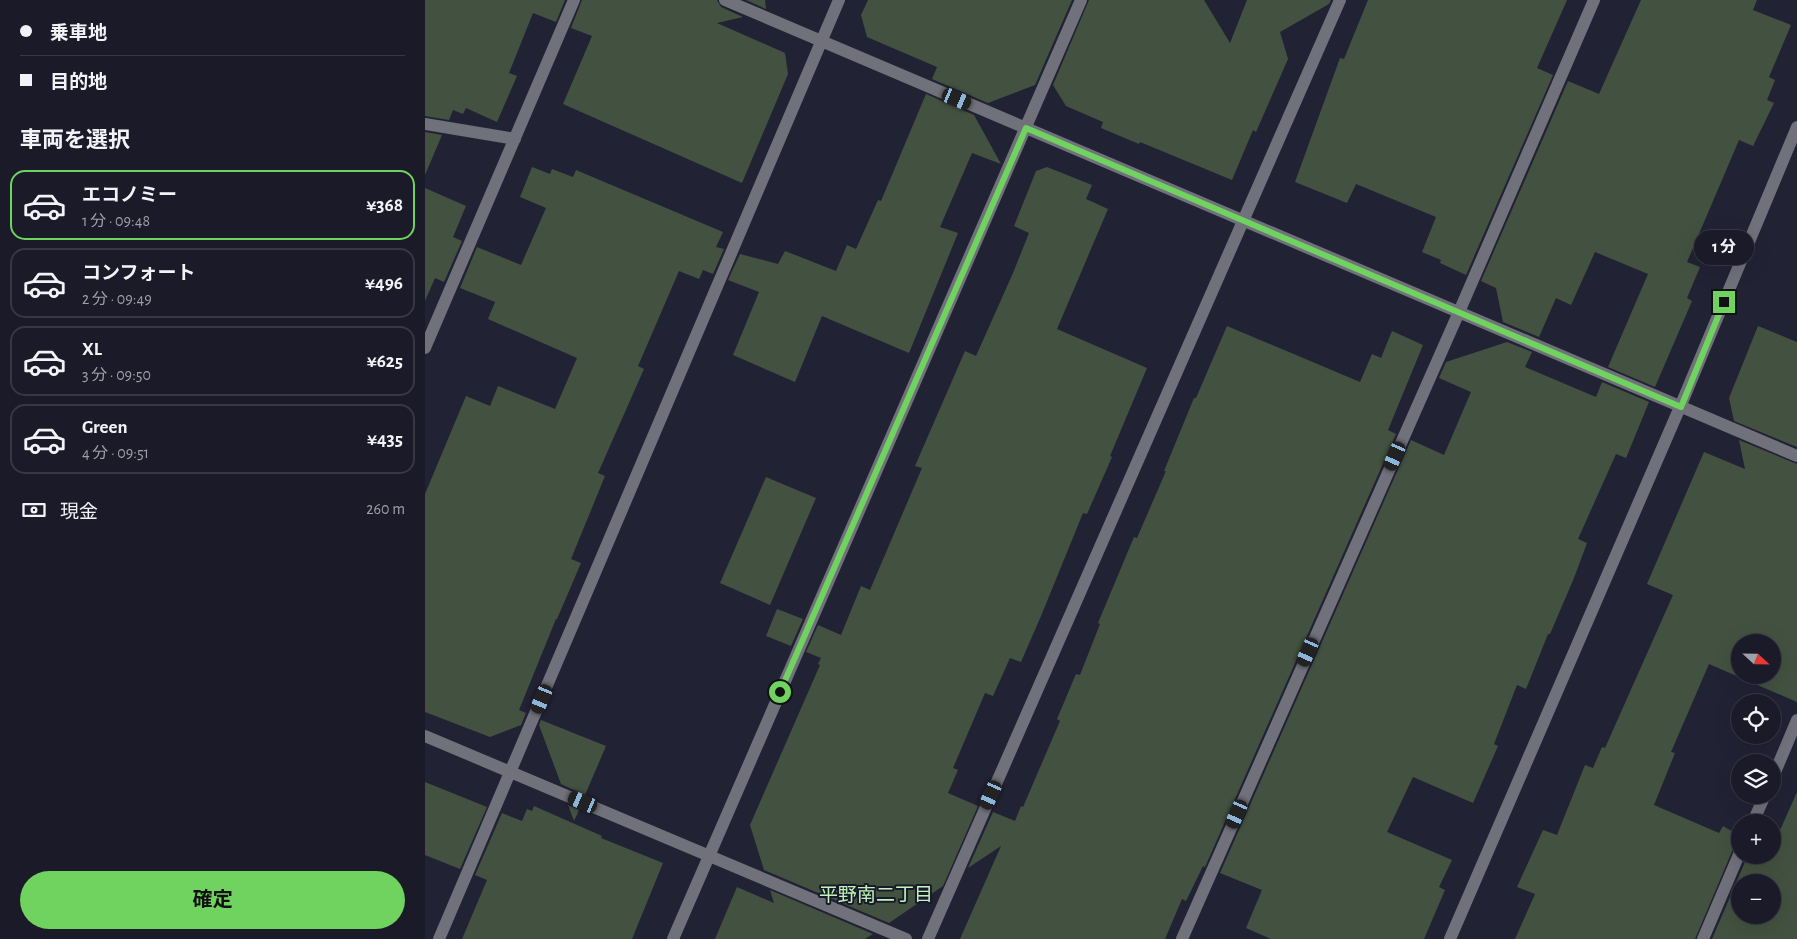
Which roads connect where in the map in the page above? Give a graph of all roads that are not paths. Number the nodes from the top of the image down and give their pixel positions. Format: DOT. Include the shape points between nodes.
graph roads {
  1 [pos="574,0"];
  2 [pos="725,0"];
  3 [pos="839,0"];
  4 [pos="1081,0"];
  5 [pos="1341,0"];
  6 [pos="1594,0"];
  7 [pos="821,41"];
  8 [pos="425,124"];
  9 [pos="1797,127"];
  10 [pos="1026,128"];
  11 [pos="515,139"];
  12 [pos="1244,221"];
  13 [pos="1459,312"];
  14 [pos="425,348"];
  15 [pos="1681,407"];
  16 [pos="1797,456"];
  17 [pos="1797,720"];
  18 [pos="425,736"];
  19 [pos="1781,758"];
  20 [pos="511,772"];
  21 [pos="709,856"];
  22 [pos="1735,864"];
  23 [pos="439,939"];
  24 [pos="673,939"];
  25 [pos="906,939"];
  26 [pos="928,939"];
  27 [pos="1182,939"];
  28 [pos="1450,939"];
  29 [pos="1703,939"];
  1 -- 11 [label="street"];
  2 -- 7 [label="street"];
  3 -- 7 [label="street"];
  4 -- 10 [label="street"];
  5 -- 12 [label="street"];
  6 -- 13 [label="street"];
  7 -- 10 [label="street"];
  7 -- 20 [label="street"];
  8 -- 11 [label="street"];
  9 -- 15 [label="street"];
  10 -- 12 [label="street"];
  10 -- 21 [label="street"];
  11 -- 14 [label="street"];
  12 -- 13 [label="street"];
  12 -- 26 [label="street"];
  13 -- 15 [label="street"];
  13 -- 27 [label="street"];
  15 -- 16 [label="street"];
  15 -- 28 [label="street"];
  17 -- 19 [label="street"];
  18 -- 20 [label="street"];
  20 -- 21 [label="street"];
  20 -- 23 [label="street"];
  21 -- 24 [label="street"];
  21 -- 25 [label="street"];
  22 -- 29 [label="street"];
}
